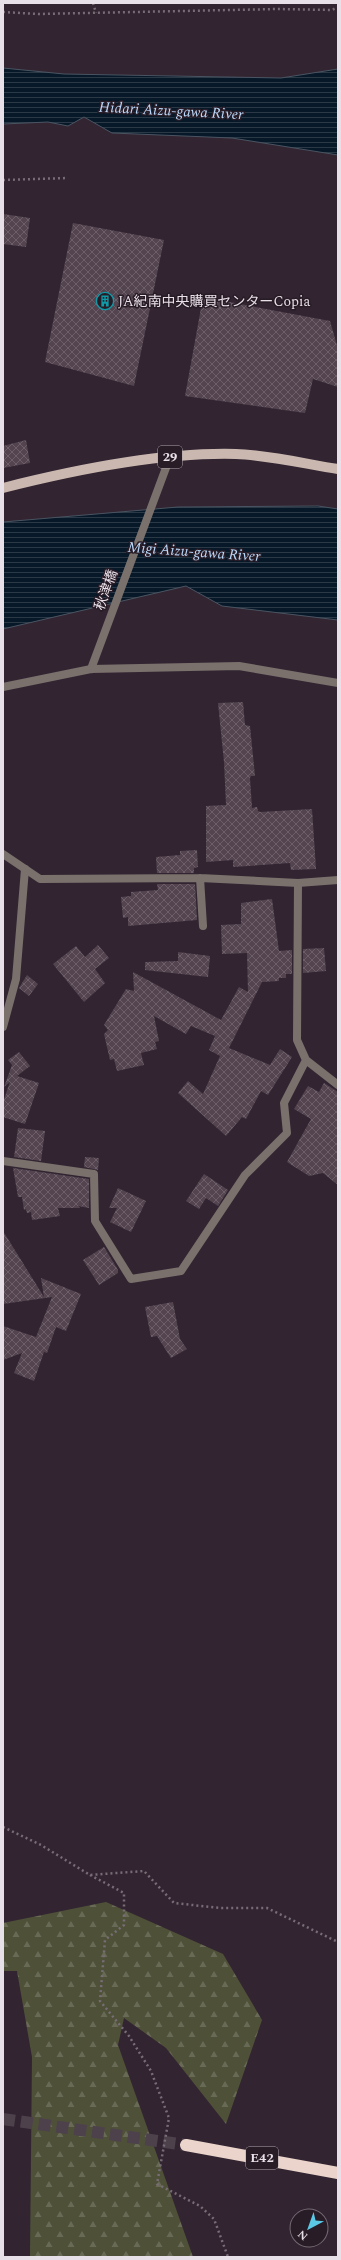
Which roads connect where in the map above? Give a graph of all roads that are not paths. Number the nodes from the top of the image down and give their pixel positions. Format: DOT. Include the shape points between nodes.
graph roads {
  1 [pos="170,457"];
  2 [pos="338,469"];
  3 [pos="3,488"];
  4 [pos="90,669"];
  5 [pos="338,683"];
  6 [pos="3,687"];
  7 [pos="3,854"];
  8 [pos="25,869"];
  9 [pos="200,878"];
  10 [pos="338,880"];
  11 [pos="298,883"];
  12 [pos="203,926"];
  13 [pos="16,979"];
  14 [pos="3,1007"];
  15 [pos="3,1027"];
  16 [pos="306,1060"];
  17 [pos="338,1085"];
  18 [pos="3,1161"];
  19 [pos="186,2146"];
  20 [pos="338,2174"];
  1 -- 2 [label="main road, 29" via="237,454"];
  1 -- 3 [label="main road, 29" via="54,475"];
  1 -- 4 [label="street, 秋津橋"];
  4 -- 5 [label="street" via="239,666"];
  4 -- 6 [label="street"];
  7 -- 8 [label="street"];
  8 -- 9 [label="street" via="40,879"];
  8 -- 13 [label="street"];
  9 -- 11 [label="street"];
  9 -- 12 [label="street"];
  10 -- 11 [label="street"];
  11 -- 16 [label="street" via="297,1040"];
  13 -- 14 [label="street"];
  13 -- 15 [label="street"];
  16 -- 17 [label="street"];
  16 -- 18 [label="street" via="284,1103 287,1133 245,1175 180,1271 131,1279 95,1221 94,1174"];
  19 -- 20 [label="highway, E42"];
}
